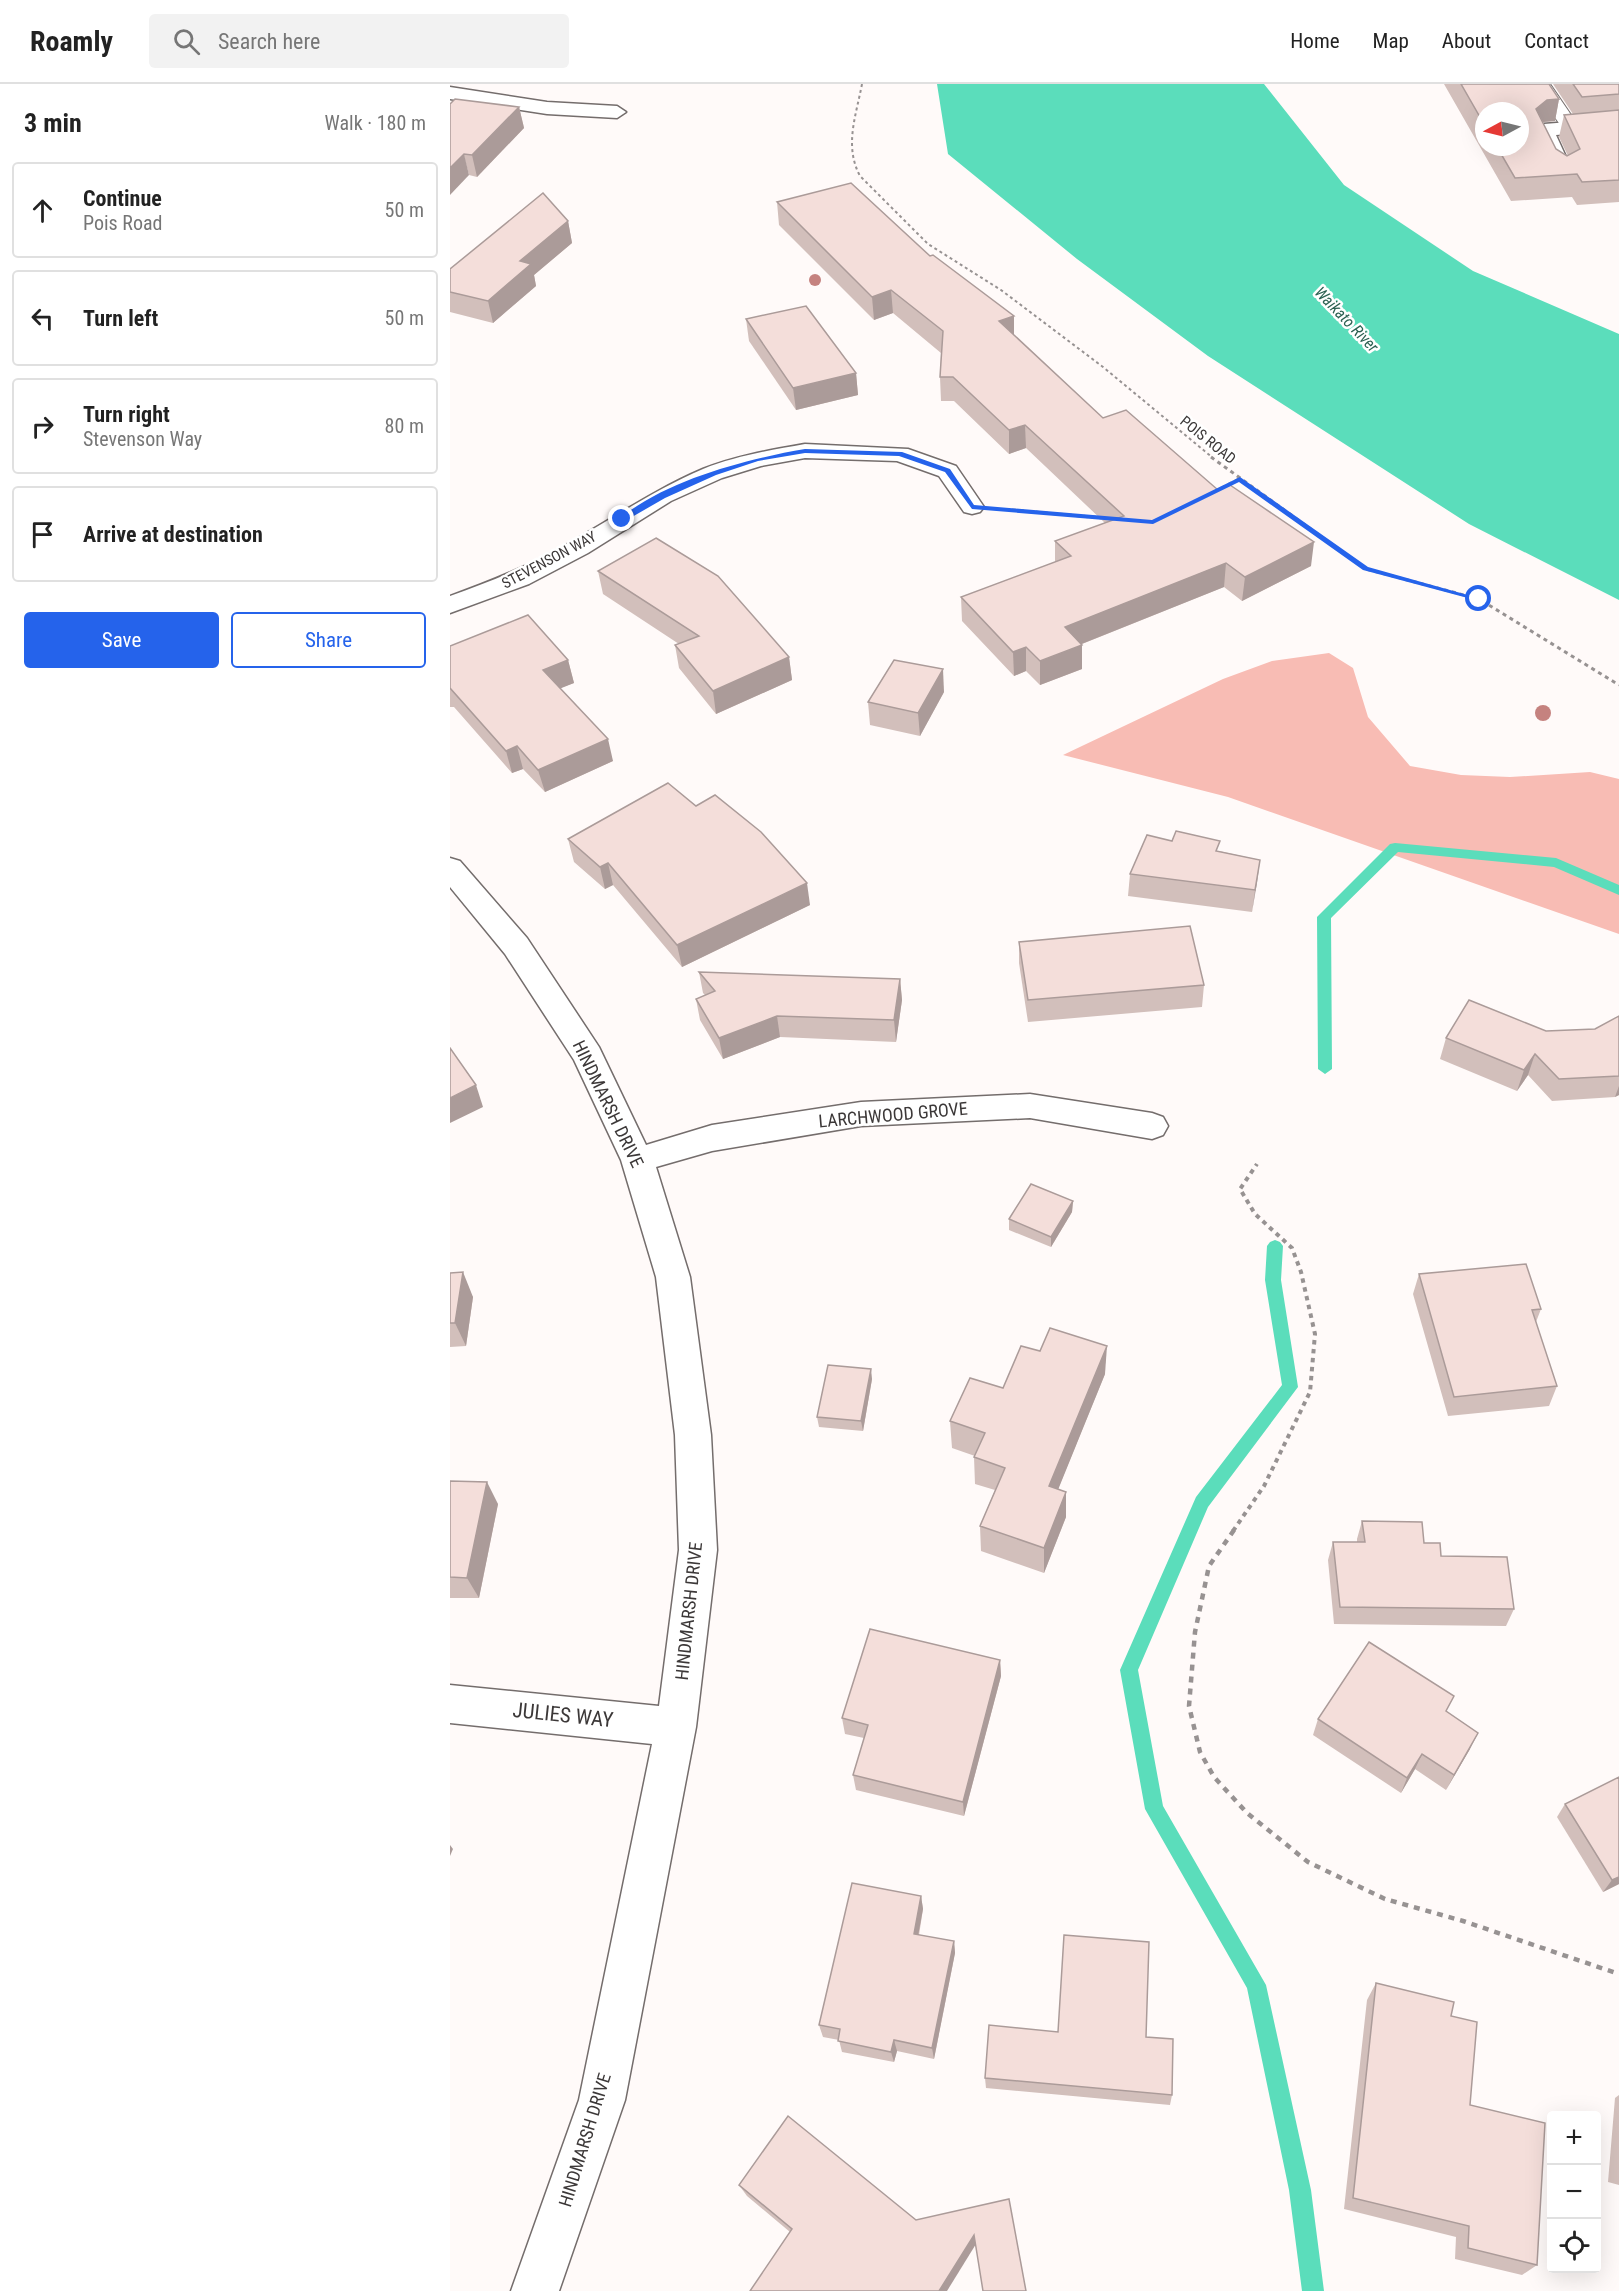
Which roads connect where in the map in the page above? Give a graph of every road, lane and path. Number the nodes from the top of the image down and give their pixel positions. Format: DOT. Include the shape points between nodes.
graph roads {
  1 [pos="862,84"];
  2 [pos="1541,84"];
  3 [pos="450,93"];
  4 [pos="617,112"];
  5 [pos="1619,124"];
  6 [pos="1572,128"];
  7 [pos="1563,171"];
  8 [pos="1240,479"];
  9 [pos="1211,493"];
  10 [pos="972,507"];
  11 [pos="1107,518"];
  12 [pos="450,605"];
  13 [pos="1619,686"];
  14 [pos="450,868"];
  15 [pos="1152,1126"];
  16 [pos="637,1160"];
  17 [pos="1257,1164"];
  18 [pos="450,1704"];
  19 [pos="676,1726"];
  20 [pos="1619,1974"];
  21 [pos="535,2291"];
  1 -- 8 [label="path, POIS ROAD" via="850,146 853,163 867,184 928,244 1001,290"];
  2 -- 6 [label="lane"];
  3 -- 4 [label="street" via="548,108"];
  5 -- 6 [label="street"];
  6 -- 7 [label="street" via="1544,130"];
  8 -- 9 [label="path"];
  8 -- 13 [label="path, POIS ROAD" via="1366,569 1479,599"];
  10 -- 11 [label="path"];
  10 -- 12 [label="street, STEVENSON WAY" via="948,471 900,454 805,451 757,460 714,473 663,496 520,579"];
  14 -- 16 [label="street, HINDMARSH DRIVE" via="516,946 588,1055"];
  15 -- 16 [label="street, LARCHWOOD GROVE" via="1030,1106 861,1114 712,1138"];
  16 -- 19 [label="street, HINDMARSH DRIVE" via="673,1277 693,1435 698,1550"];
  17 -- 20 [label="path" via="1240,1189 1255,1214 1292,1248 1302,1272 1316,1334 1310,1392 1264,1486 1209,1566 1195,1632 1190,1706 1200,1752 1214,1777 1248,1813 1308,1862 1385,1899"];
  18 -- 19 [label="street, JULIES WAY"];
  19 -- 21 [label="street, HINDMARSH DRIVE" via="602,2100"];
}
